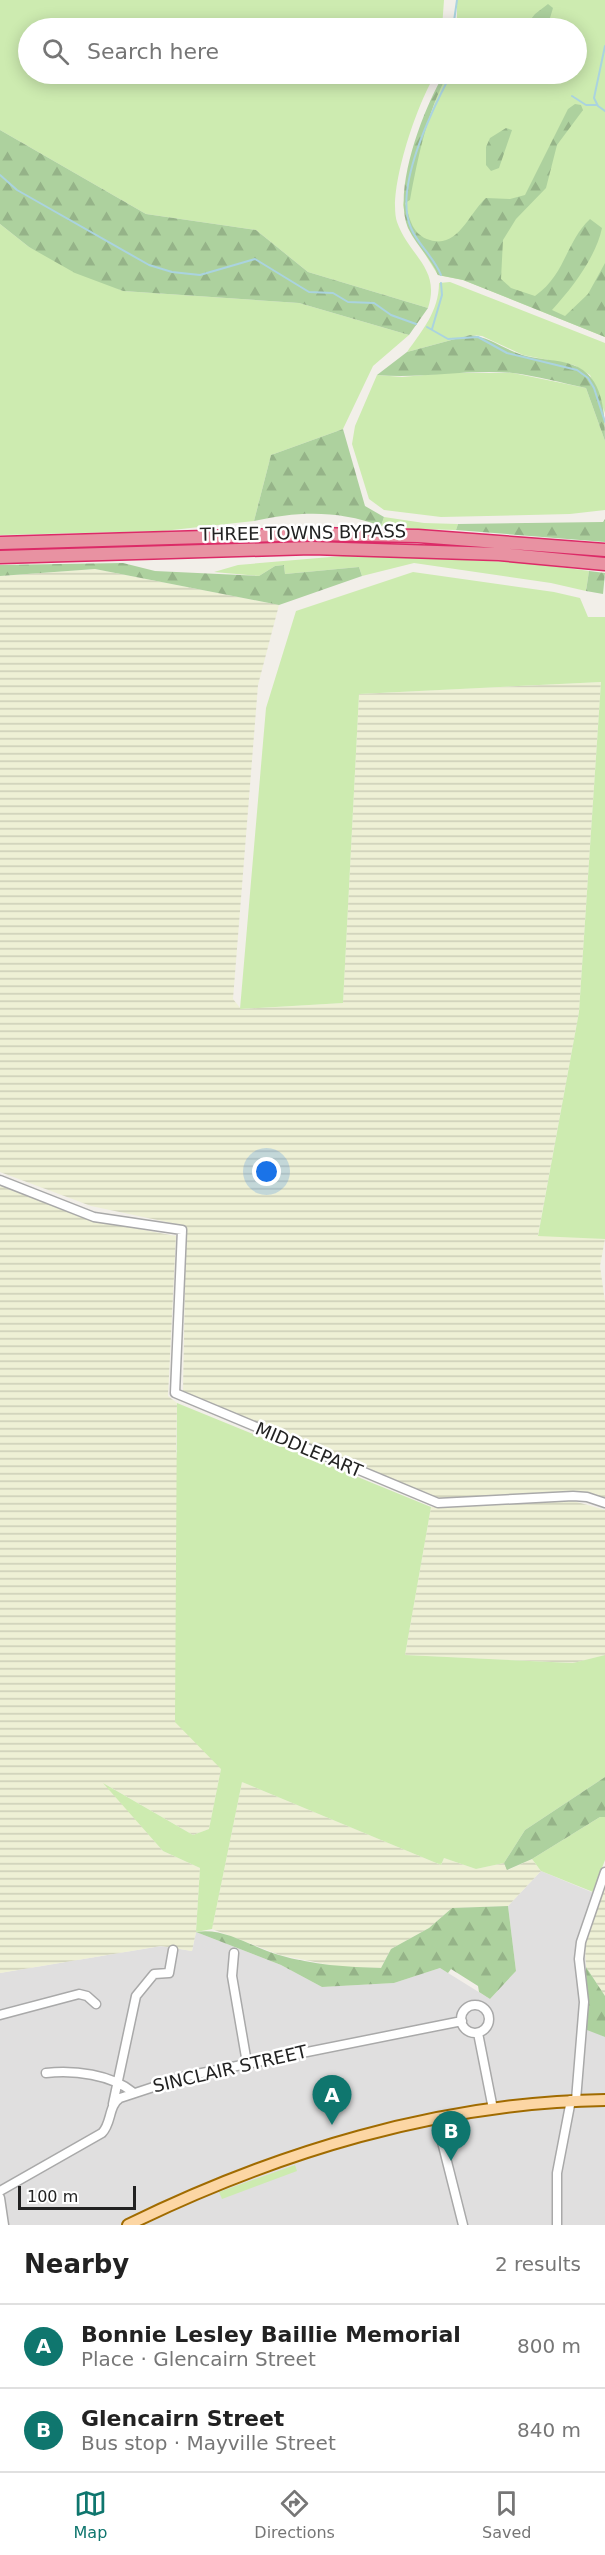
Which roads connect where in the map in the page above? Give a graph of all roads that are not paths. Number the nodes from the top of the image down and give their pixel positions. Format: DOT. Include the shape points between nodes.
graph roads {
  1 [pos="0,543"];
  2 [pos="605,550"];
  3 [pos="0,557"];
  4 [pos="605,564"];
  5 [pos="0,1180"];
  6 [pos="605,1503"];
  7 [pos="605,1872"];
  8 [pos="173,1950"];
  9 [pos="234,1953"];
  10 [pos="96,2004"];
  11 [pos="0,2014"];
  12 [pos="462,2021"];
  13 [pos="478,2033"];
  14 [pos="247,2063"];
  15 [pos="46,2073"];
  16 [pos="118,2082"];
  17 [pos="134,2093"];
  18 [pos="574,2100"];
  19 [pos="605,2100"];
  20 [pos="113,2104"];
  21 [pos="493,2109"];
  22 [pos="436,2118"];
  23 [pos="0,2191"];
  24 [pos="0,2198"];
  25 [pos="4,2225"];
  26 [pos="128,2225"];
  27 [pos="463,2225"];
  28 [pos="557,2225"];
  1 -- 2 [label="highway, THREE TOWNS BYPASS" via="312,534 430,536"];
  3 -- 4 [label="highway, THREE TOWNS BYPASS" via="312,548 499,554"];
  5 -- 6 [label="street, MIDDLEPART" via="94,1216 182,1230 175,1393 438,1503 573,1496"];
  7 -- 18 [label="street" via="581,1942 584,2002"];
  8 -- 16 [label="street" via="169,1972 154,1974 136,1996"];
  9 -- 14 [label="street" via="232,1976"];
  10 -- 11 [label="street" via="79,1994"];
  12 -- 13 [label="street" via="466,2030"];
  12 -- 13 [label="street" via="468,2007 485,2008 489,2021"];
  12 -- 14 [label="street, SINCLAIR STREET"];
  13 -- 21 [label="street"];
  14 -- 17 [label="street, SINCLAIR STREET"];
  15 -- 16 [label="street" via="75,2072"];
  16 -- 17 [label="street"];
  16 -- 20 [label="street"];
  17 -- 20 [label="street, SINCLAIR STREET"];
  18 -- 19 [label="main road"];
  18 -- 21 [label="main road"];
  18 -- 28 [label="street" via="557,2173"];
  20 -- 23 [label="street" via="102,2133"];
  21 -- 22 [label="main road"];
  22 -- 26 [label="main road" via="328,2146 237,2177"];
  22 -- 27 [label="street"];
  24 -- 25 [label="street"];
}
